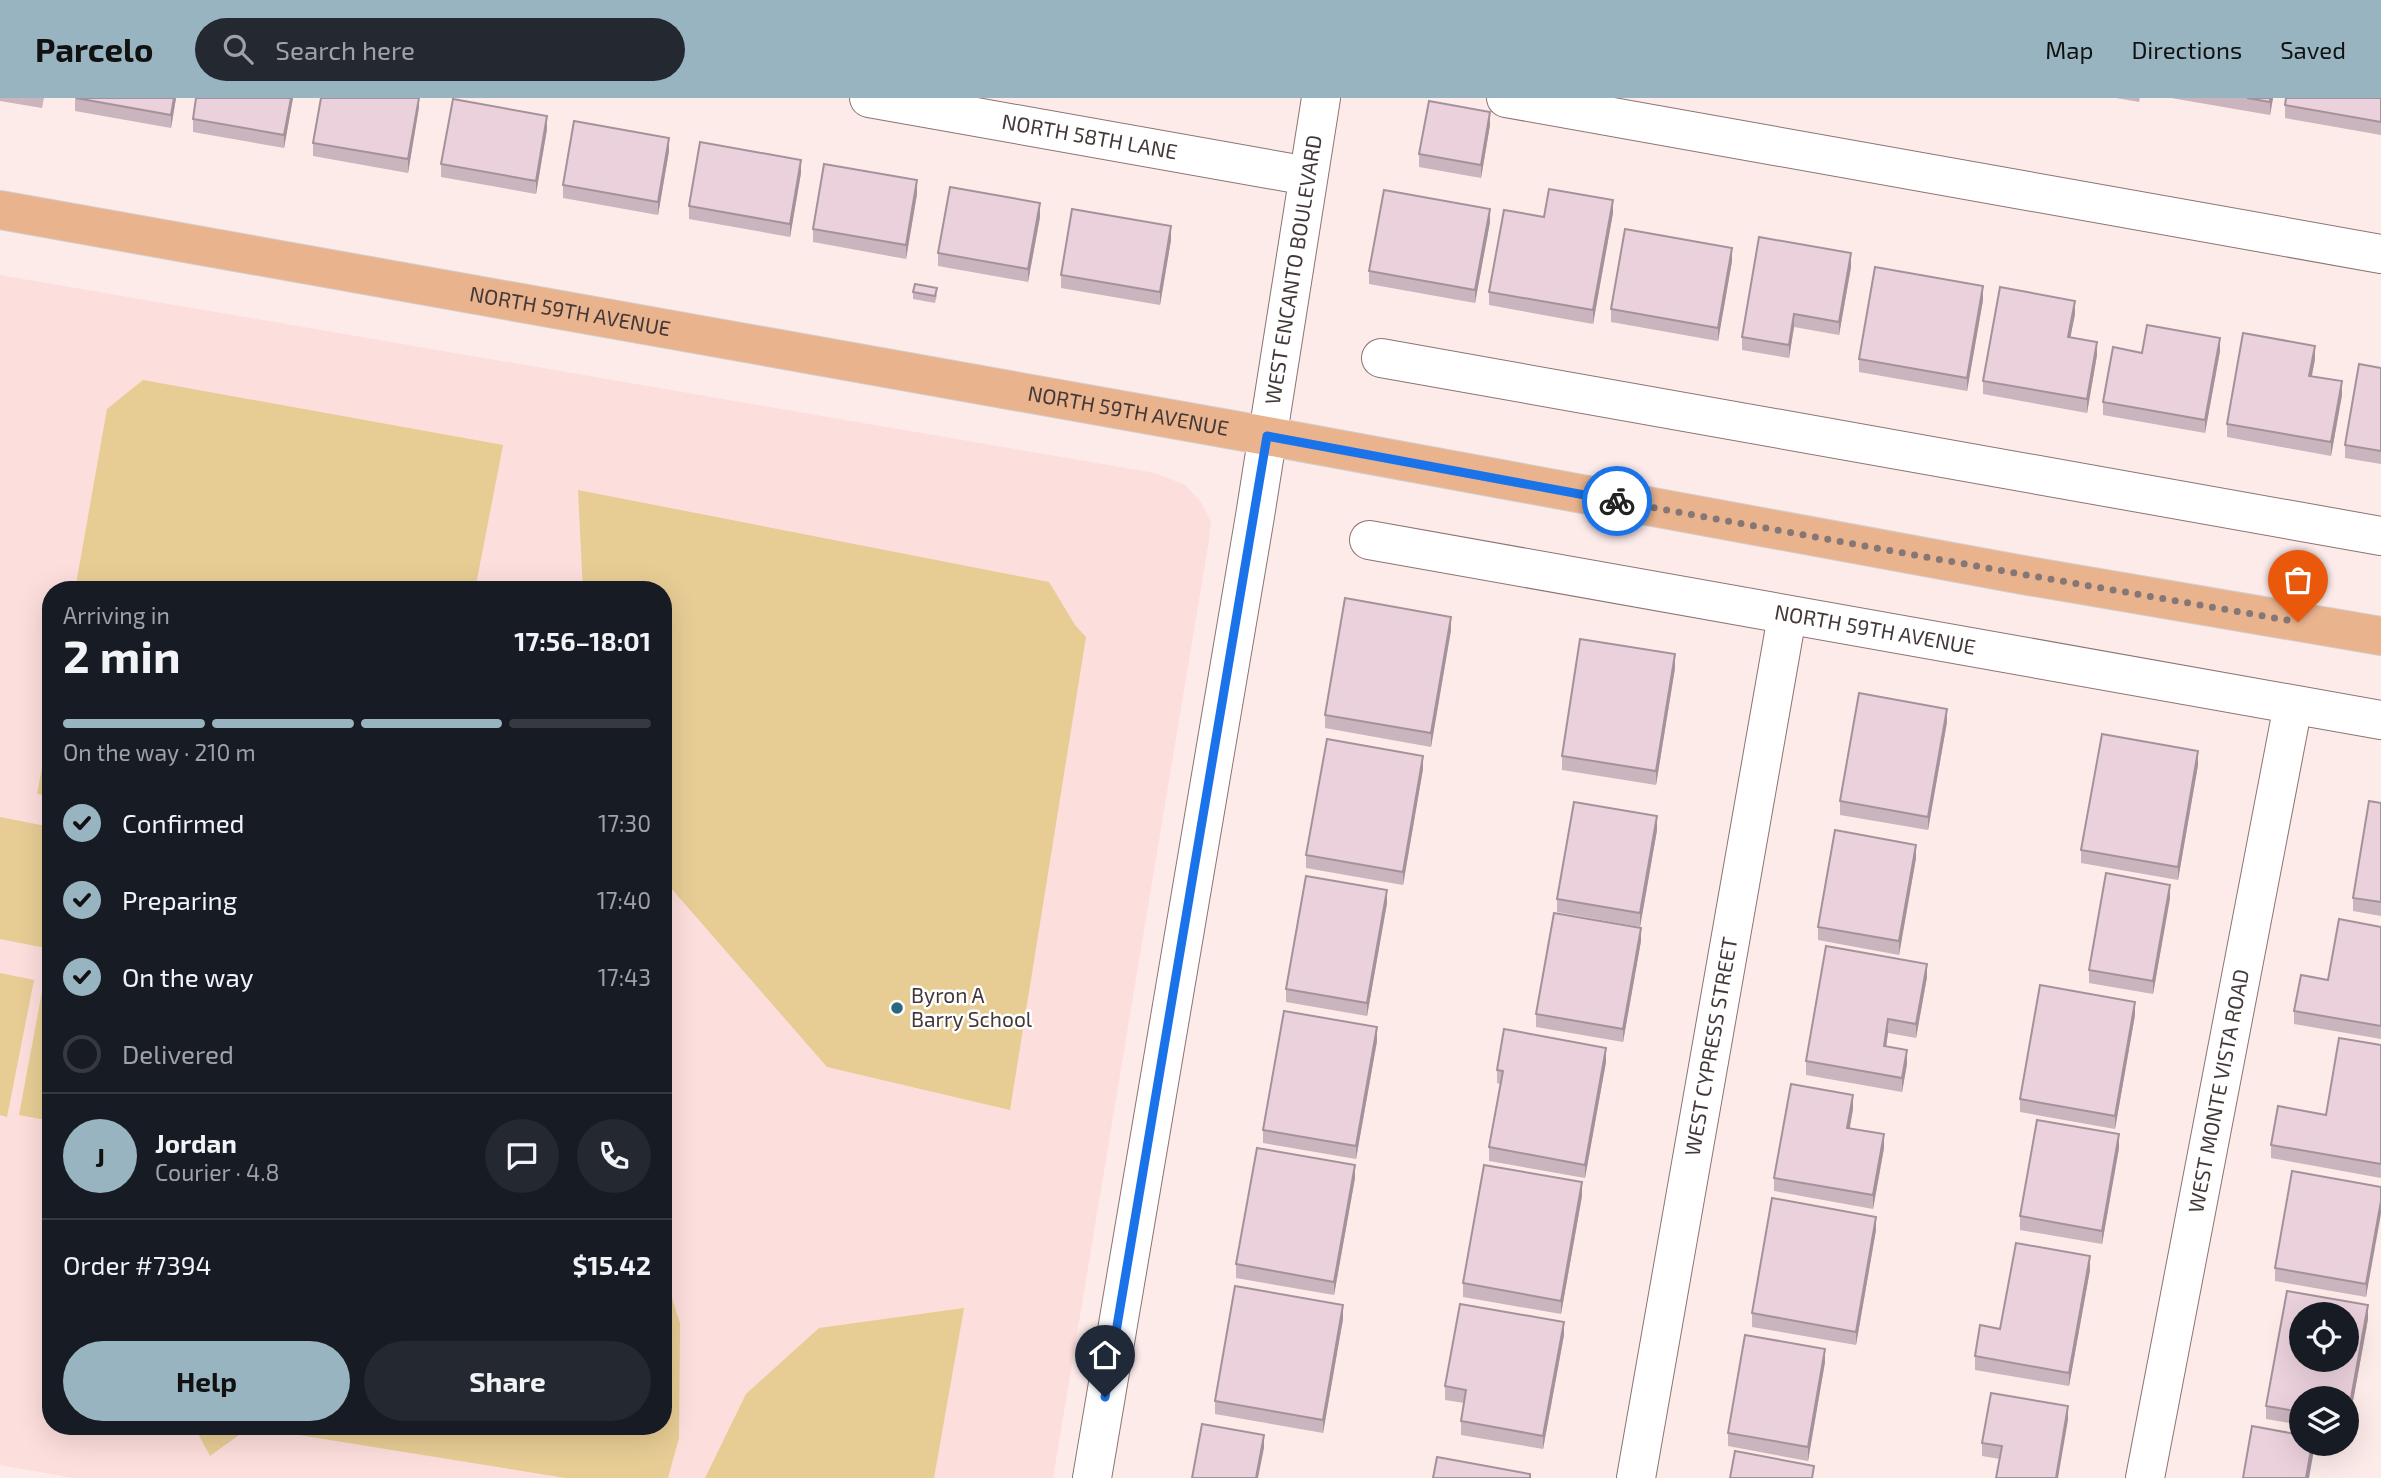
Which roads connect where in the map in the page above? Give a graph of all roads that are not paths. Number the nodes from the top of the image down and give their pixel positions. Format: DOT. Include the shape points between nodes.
graph roads {
  1 [pos="869,98"];
  2 [pos="1321,98"];
  3 [pos="1506,98"];
  4 [pos="1308,176"];
  5 [pos="0,211"];
  6 [pos="2381,254"];
  7 [pos="1381,358"];
  8 [pos="1267,436"];
  9 [pos="2381,536"];
  10 [pos="1369,540"];
  11 [pos="1787,616"];
  12 [pos="2381,636"];
  13 [pos="2293,705"];
  14 [pos="2381,720"];
  15 [pos="1092,1478"];
  16 [pos="1636,1478"];
  17 [pos="2145,1478"];
  1 -- 4 [label="street, NORTH 58TH LANE"];
  2 -- 4 [label="street, WEST ENCANTO BOULEVARD"];
  3 -- 6 [label="street"];
  4 -- 8 [label="street, WEST ENCANTO BOULEVARD"];
  5 -- 8 [label="main road, NORTH 59TH AVENUE"];
  7 -- 9 [label="street"];
  8 -- 12 [label="main road, NORTH 59TH AVENUE" via="2010,573"];
  8 -- 15 [label="street, WEST ENCANTO BOULEVARD"];
  10 -- 11 [label="street, NORTH 59TH AVENUE"];
  11 -- 13 [label="street, NORTH 59TH AVENUE"];
  11 -- 16 [label="street, WEST CYPRESS STREET"];
  13 -- 14 [label="street, NORTH 59TH AVENUE"];
  13 -- 17 [label="street, WEST MONTE VISTA ROAD"];
}
